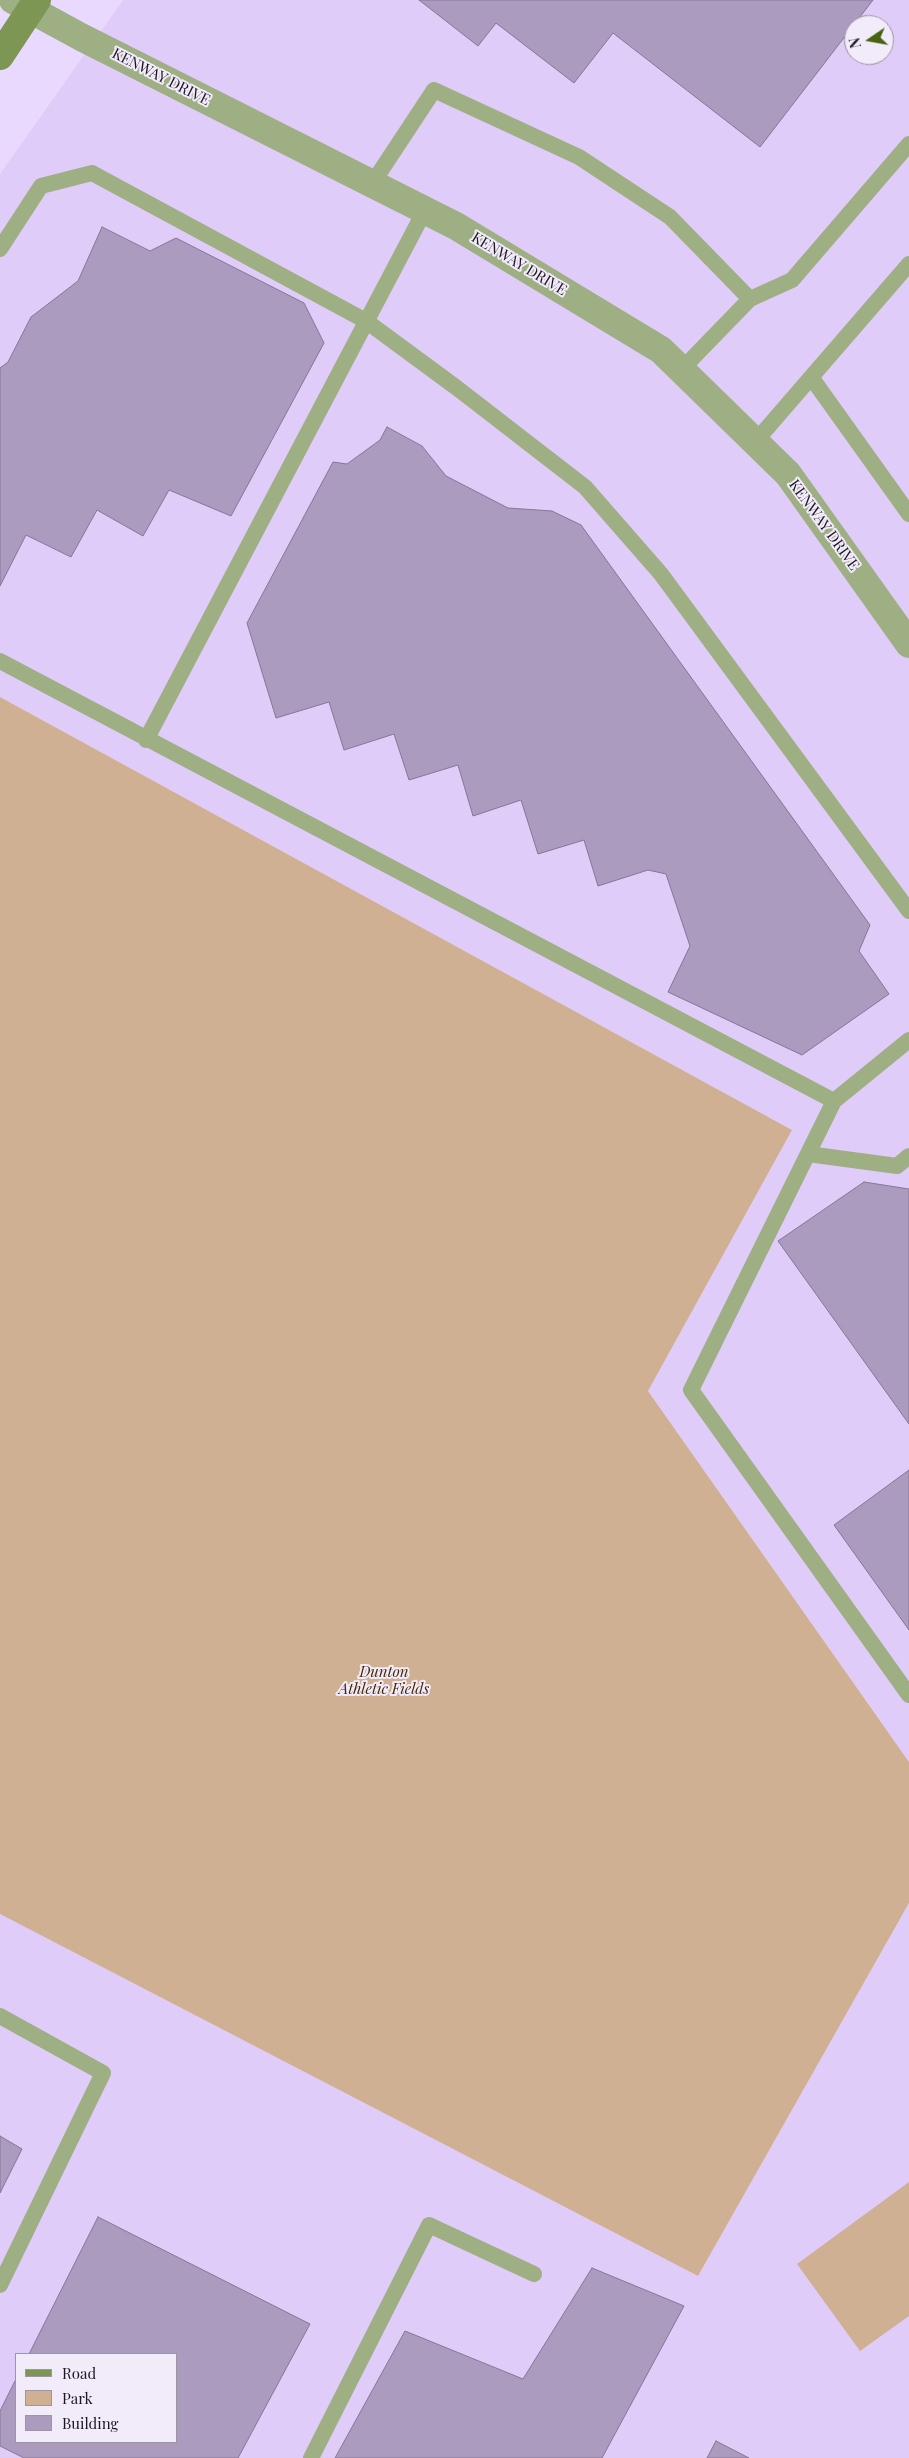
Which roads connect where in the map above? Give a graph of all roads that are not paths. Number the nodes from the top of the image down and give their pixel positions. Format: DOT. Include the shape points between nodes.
graph roads {
  1 [pos="27,3"];
  2 [pos="0,56"];
  3 [pos="909,144"];
  4 [pos="372,184"];
  5 [pos="425,210"];
  6 [pos="0,249"];
  7 [pos="909,264"];
  8 [pos="750,299"];
  9 [pos="366,321"];
  10 [pos="681,370"];
  11 [pos="811,377"];
  12 [pos="756,442"];
  13 [pos="909,514"];
  14 [pos="909,644"];
  15 [pos="0,661"];
  16 [pos="146,740"];
  17 [pos="909,911"];
  18 [pos="909,1040"];
  19 [pos="834,1101"];
  20 [pos="808,1154"];
  21 [pos="909,1156"];
  22 [pos="909,1695"];
  23 [pos="0,2016"];
  24 [pos="534,2274"];
  25 [pos="0,2285"];
  26 [pos="311,2458"];
  1 -- 2 [label="main road"];
  1 -- 4 [label="street, KENWAY DRIVE"];
  3 -- 8 [label="lane" via="792,280"];
  4 -- 5 [label="street, KENWAY DRIVE"];
  4 -- 8 [label="lane" via="434,90 579,158 670,217"];
  5 -- 9 [label="lane"];
  5 -- 10 [label="street, KENWAY DRIVE" via="661,350"];
  6 -- 9 [label="lane" via="41,186 92,173"];
  7 -- 11 [label="lane"];
  8 -- 10 [label="lane"];
  9 -- 16 [label="lane"];
  9 -- 17 [label="lane" via="585,486 661,574"];
  10 -- 12 [label="street, KENWAY DRIVE"];
  11 -- 12 [label="lane"];
  11 -- 13 [label="lane"];
  12 -- 14 [label="street, KENWAY DRIVE" via="788,474"];
  15 -- 16 [label="lane"];
  16 -- 19 [label="lane"];
  18 -- 19 [label="lane"];
  19 -- 20 [label="lane"];
  20 -- 21 [label="lane" via="897,1166"];
  20 -- 22 [label="lane" via="691,1390"];
  23 -- 25 [label="lane" via="103,2073"];
  24 -- 26 [label="lane" via="429,2225"];
}
